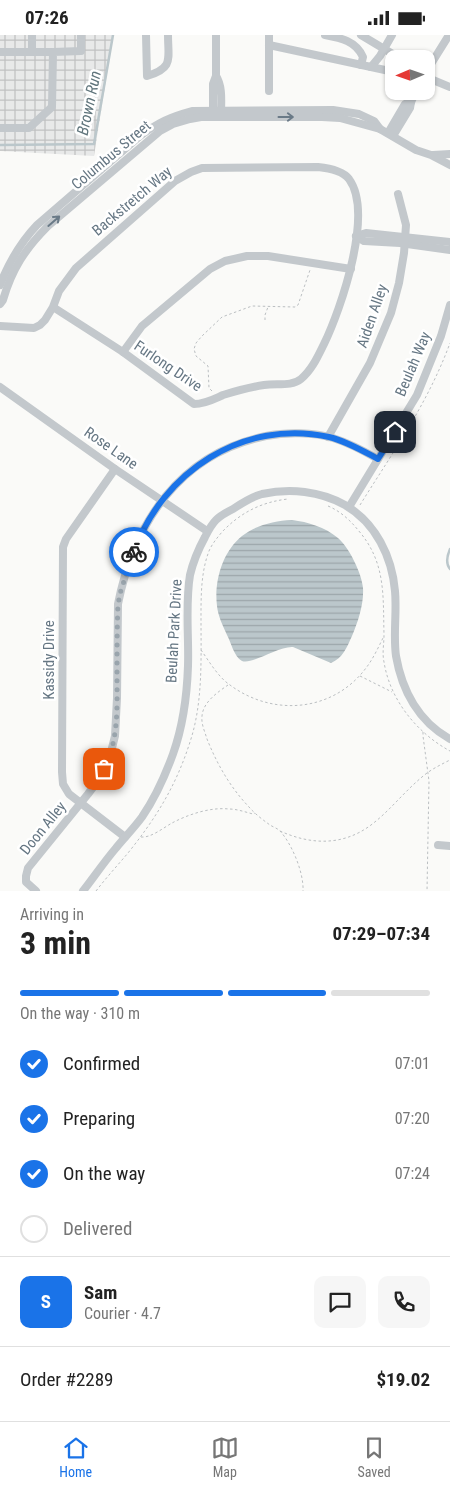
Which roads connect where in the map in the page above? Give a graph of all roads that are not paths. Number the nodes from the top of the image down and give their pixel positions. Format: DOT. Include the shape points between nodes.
graph roads {
  1 [pos="32,35"];
  2 [pos="81,35"];
  3 [pos="146,35"];
  4 [pos="168,35"];
  5 [pos="216,35"];
  6 [pos="269,35"];
  7 [pos="325,35"];
  8 [pos="362,35"];
  9 [pos="392,35"];
  10 [pos="449,35"];
  11 [pos="269,45"];
  12 [pos="384,48"];
  13 [pos="387,50"];
  14 [pos="0,52"];
  15 [pos="32,52"];
  16 [pos="54,52"];
  17 [pos="435,58"];
  18 [pos="361,65"];
  19 [pos="371,67"];
  20 [pos="385,70"];
  21 [pos="435,81"];
  22 [pos="450,87"];
  23 [pos="269,91"];
  24 [pos="412,100"];
  25 [pos="217,114"];
  26 [pos="0,128"];
  27 [pos="390,135"];
  28 [pos="450,154"];
  29 [pos="431,155"];
  30 [pos="450,165"];
  31 [pos="398,194"];
  32 [pos="356,236"];
  33 [pos="405,241"];
  34 [pos="450,242"];
  35 [pos="450,250"];
  36 [pos="351,269"];
  37 [pos="0,285"];
  38 [pos="0,304"];
  39 [pos="450,305"];
  40 [pos="53,307"];
  41 [pos="0,326"];
  42 [pos="123,352"];
  43 [pos="0,387"];
  44 [pos="328,437"];
  45 [pos="378,459"];
  46 [pos="115,469"];
  47 [pos="163,501"];
  48 [pos="352,510"];
  49 [pos="208,531"];
  50 [pos="450,739"];
  51 [pos="81,803"];
  52 [pos="125,837"];
  53 [pos="438,845"];
  54 [pos="450,845"];
  55 [pos="36,891"];
  56 [pos="84,891"];
  1 -- 15 [label="street"];
  2 -- 16 [label="street" via="81,51"];
  3 -- 4 [label="street" via="147,76 165,68"];
  5 -- 25 [label="street" via="216,76 220,88"];
  6 -- 11 [label="street"];
  7 -- 18 [label="street" via="356,46 362,57"];
  8 -- 12 [label="street"];
  9 -- 12 [label="street"];
  10 -- 17 [label="street"];
  11 -- 18 [label="street"];
  11 -- 23 [label="street"];
  12 -- 13 [label="street"];
  12 -- 19 [label="street"];
  14 -- 15 [label="street"];
  15 -- 16 [label="street"];
  16 -- 26 [label="street" via="52,107 29,129"];
  18 -- 19 [label="street"];
  19 -- 20 [label="street"];
  21 -- 22 [label="street"];
  24 -- 27 [label="street" via="410,108"];
  25 -- 27 [label="street, Columbus Street" via="340,118"];
  25 -- 37 [label="street, Columbus Street" via="192,111 171,117 140,136 37,225 16,251"];
  38 -- 25 [label="street, Columbus Street, one-way" via="14,268 34,239 48,226 160,131 173,124"];
  27 -- 29 [label="street, Columbus Street"];
  28 -- 29 [label="street, Columbus Street"];
  29 -- 30 [label="street, Columbus Street"];
  31 -- 33 [label="street, Aiden Alley" via="406,225"];
  32 -- 33 [label="street" via="364,241"];
  32 -- 36 [label="street, Furlong Drive"];
  32 -- 40 [label="street, Backstretch Way" via="357,200 353,187 347,177 330,168 202,168 175,181 76,268 59,291"];
  33 -- 34 [label="street"];
  33 -- 35 [label="street"];
  33 -- 44 [label="street, Aiden Alley" via="392,313 370,363"];
  36 -- 42 [label="street" via="262,256 225,261 210,269 142,325"];
  36 -- 42 [label="street, Furlong Drive" via="330,331 315,363 306,375 292,384 264,385 194,404"];
  39 -- 45 [label="street, Beulah Way" via="417,395"];
  40 -- 41 [label="street, Backstretch Way" via="45,320 34,328"];
  40 -- 42 [label="street, Furlong Drive"];
  43 -- 46 [label="street, Rose Lane"];
  44 -- 45 [label="street, Doon Alley"];
  44 -- 47 [label="street, Doon Alley" via="276,434 225,448 188,472"];
  45 -- 48 [label="street, Beulah Way"];
  46 -- 47 [label="street, Rose Lane"];
  46 -- 51 [label="street, Kassidy Drive" via="63,547 62,772 63,784 69,794"];
  47 -- 49 [label="street, Rose Lane"];
  47 -- 51 [label="street, Doon Alley" via="138,540 121,590 115,736 100,778"];
  48 -- 49 [label="street, Beulah Park Drive" via="321,495 302,491 272,492 241,503 219,517"];
  48 -- 50 [label="street, Beulah Park Drive" via="376,534 392,567 396,657 408,696 421,716"];
  49 -- 52 [label="street, Beulah Park Drive" via="190,574 183,721 161,784 142,817"];
  51 -- 52 [label="street, Kassidy Drive"];
  51 -- 55 [label="street, Doon Alley" via="28,868 26,882"];
  52 -- 56 [label="street, Beulah Park Drive"];
  53 -- 54 [label="street"];
}
